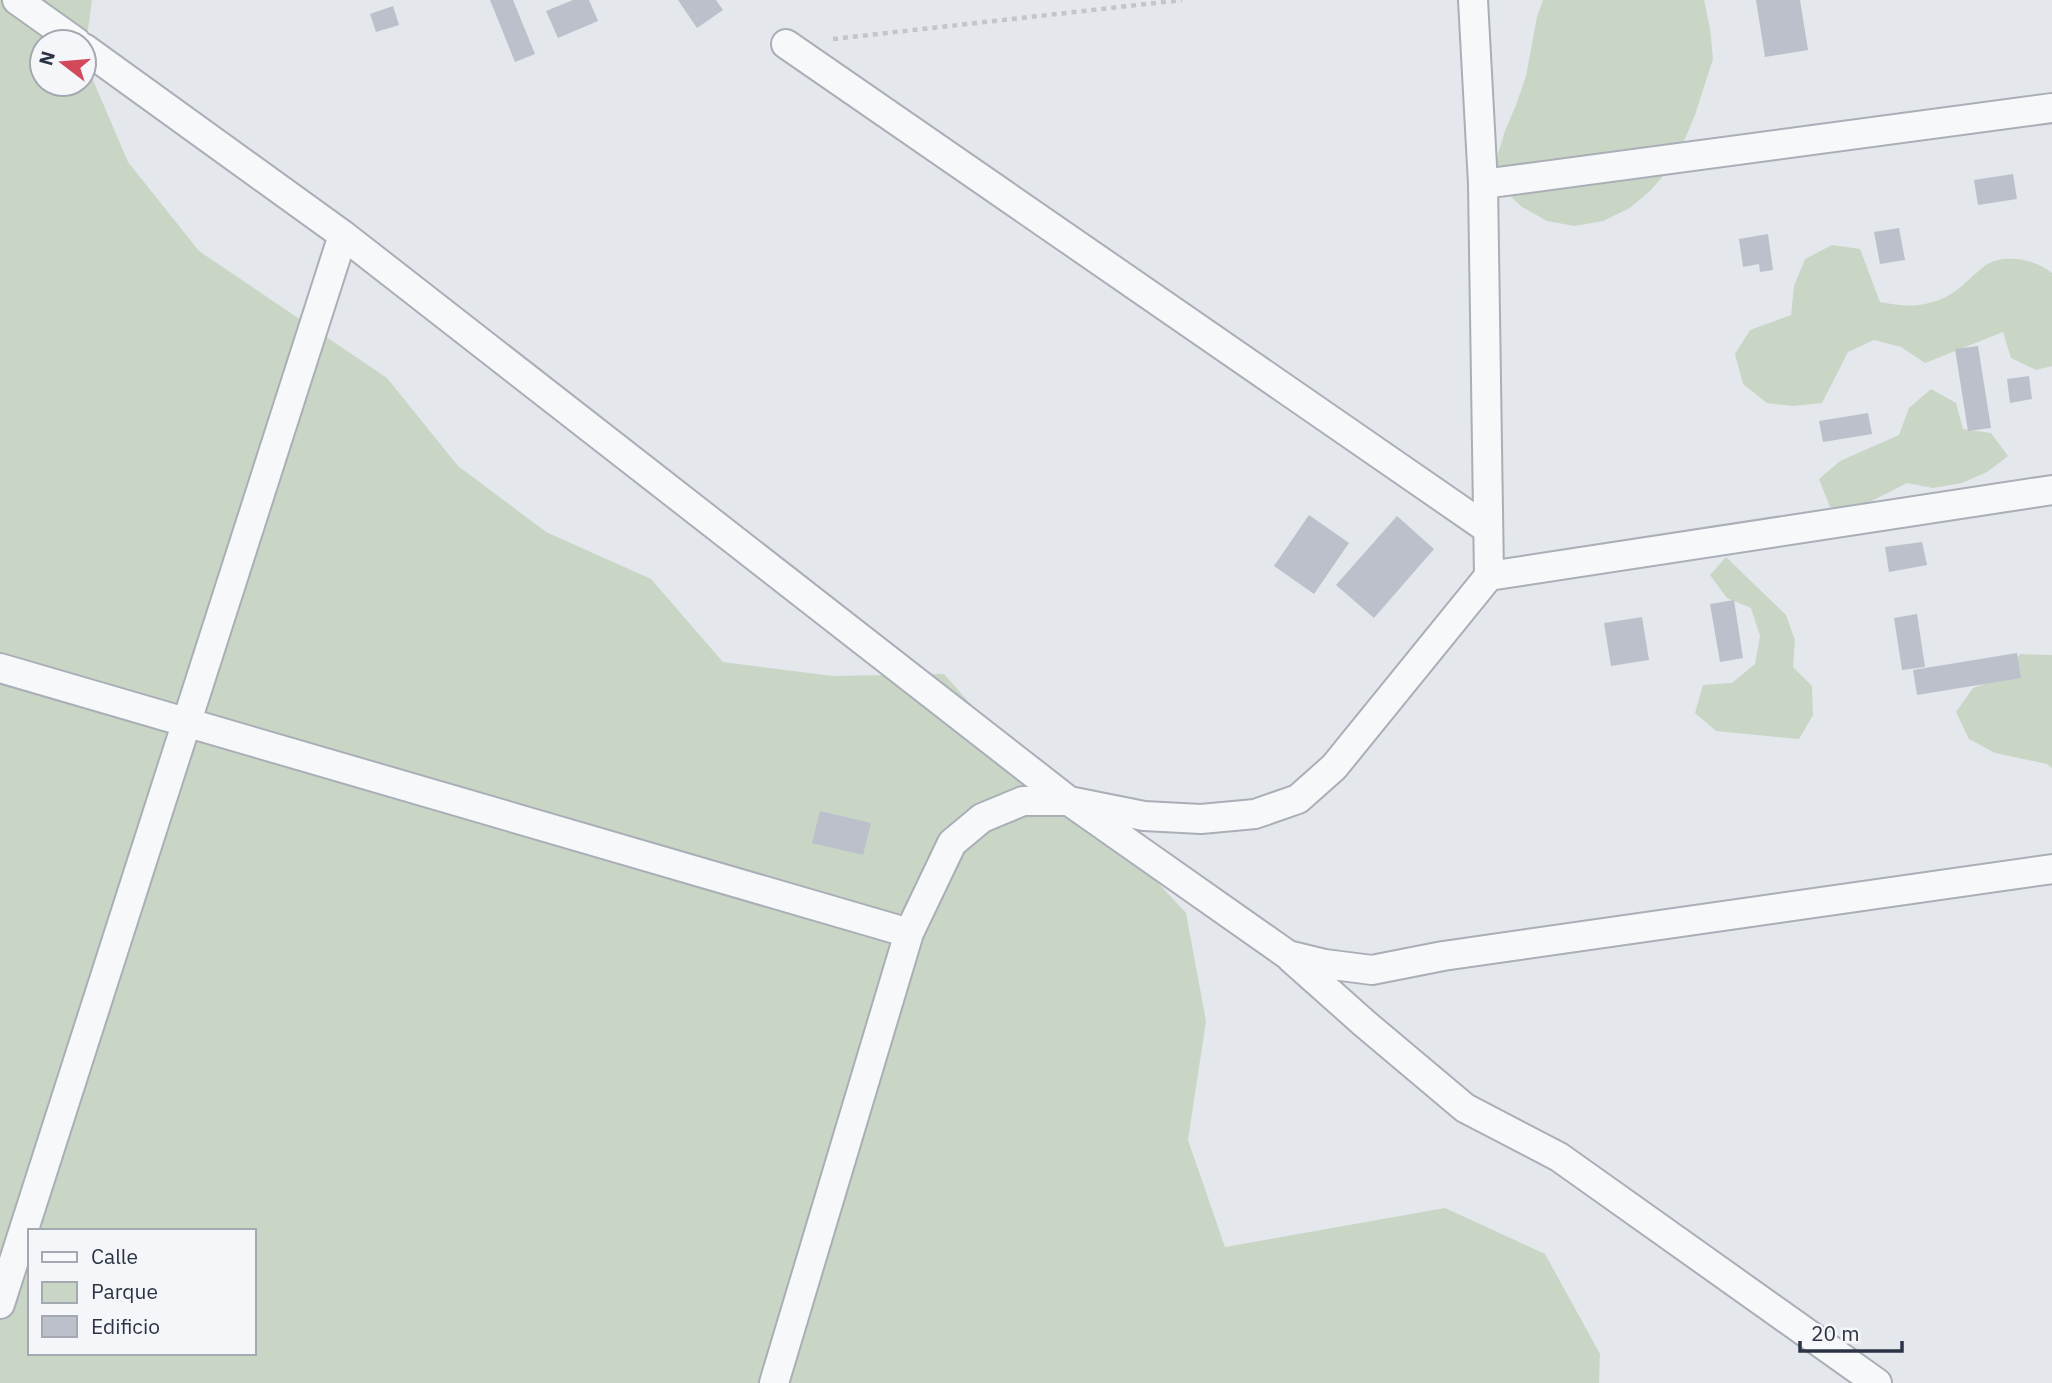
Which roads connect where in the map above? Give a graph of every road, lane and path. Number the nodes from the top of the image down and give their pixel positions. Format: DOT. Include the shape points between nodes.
graph roads {
  1 [pos="4,0"];
  2 [pos="18,0"];
  3 [pos="1182,0"];
  4 [pos="1473,0"];
  5 [pos="0,14"];
  6 [pos="57,28"];
  7 [pos="786,44"];
  8 [pos="98,58"];
  9 [pos="2052,108"];
  10 [pos="1483,184"];
  11 [pos="343,235"];
  12 [pos="2052,490"];
  13 [pos="1488,529"];
  14 [pos="1489,576"];
  15 [pos="0,668"];
  16 [pos="187,723"];
  17 [pos="1069,801"];
  18 [pos="2052,869"];
  19 [pos="909,933"];
  20 [pos="1288,955"];
  21 [pos="0,1304"];
  22 [pos="774,1383"];
  23 [pos="1877,1383"];
  1 -- 5 [label="street"];
  2 -- 6 [label="street"];
  3 -- 7 [label="path"];
  4 -- 10 [label="street"];
  7 -- 13 [label="street"];
  8 -- 11 [label="street"];
  9 -- 10 [label="street"];
  10 -- 13 [label="street"];
  11 -- 16 [label="street"];
  11 -- 17 [label="street"];
  12 -- 14 [label="street"];
  13 -- 14 [label="street"];
  14 -- 17 [label="street" via="1334,767 1298,799 1255,814 1201,819 1144,816"];
  15 -- 16 [label="street"];
  16 -- 19 [label="street"];
  16 -- 21 [label="street"];
  17 -- 19 [label="street" via="1023,801 982,818 952,843"];
  17 -- 20 [label="street"];
  18 -- 20 [label="street" via="1372,970"];
  19 -- 22 [label="street"];
  20 -- 23 [label="street" via="1465,1108 1559,1157"];
}
